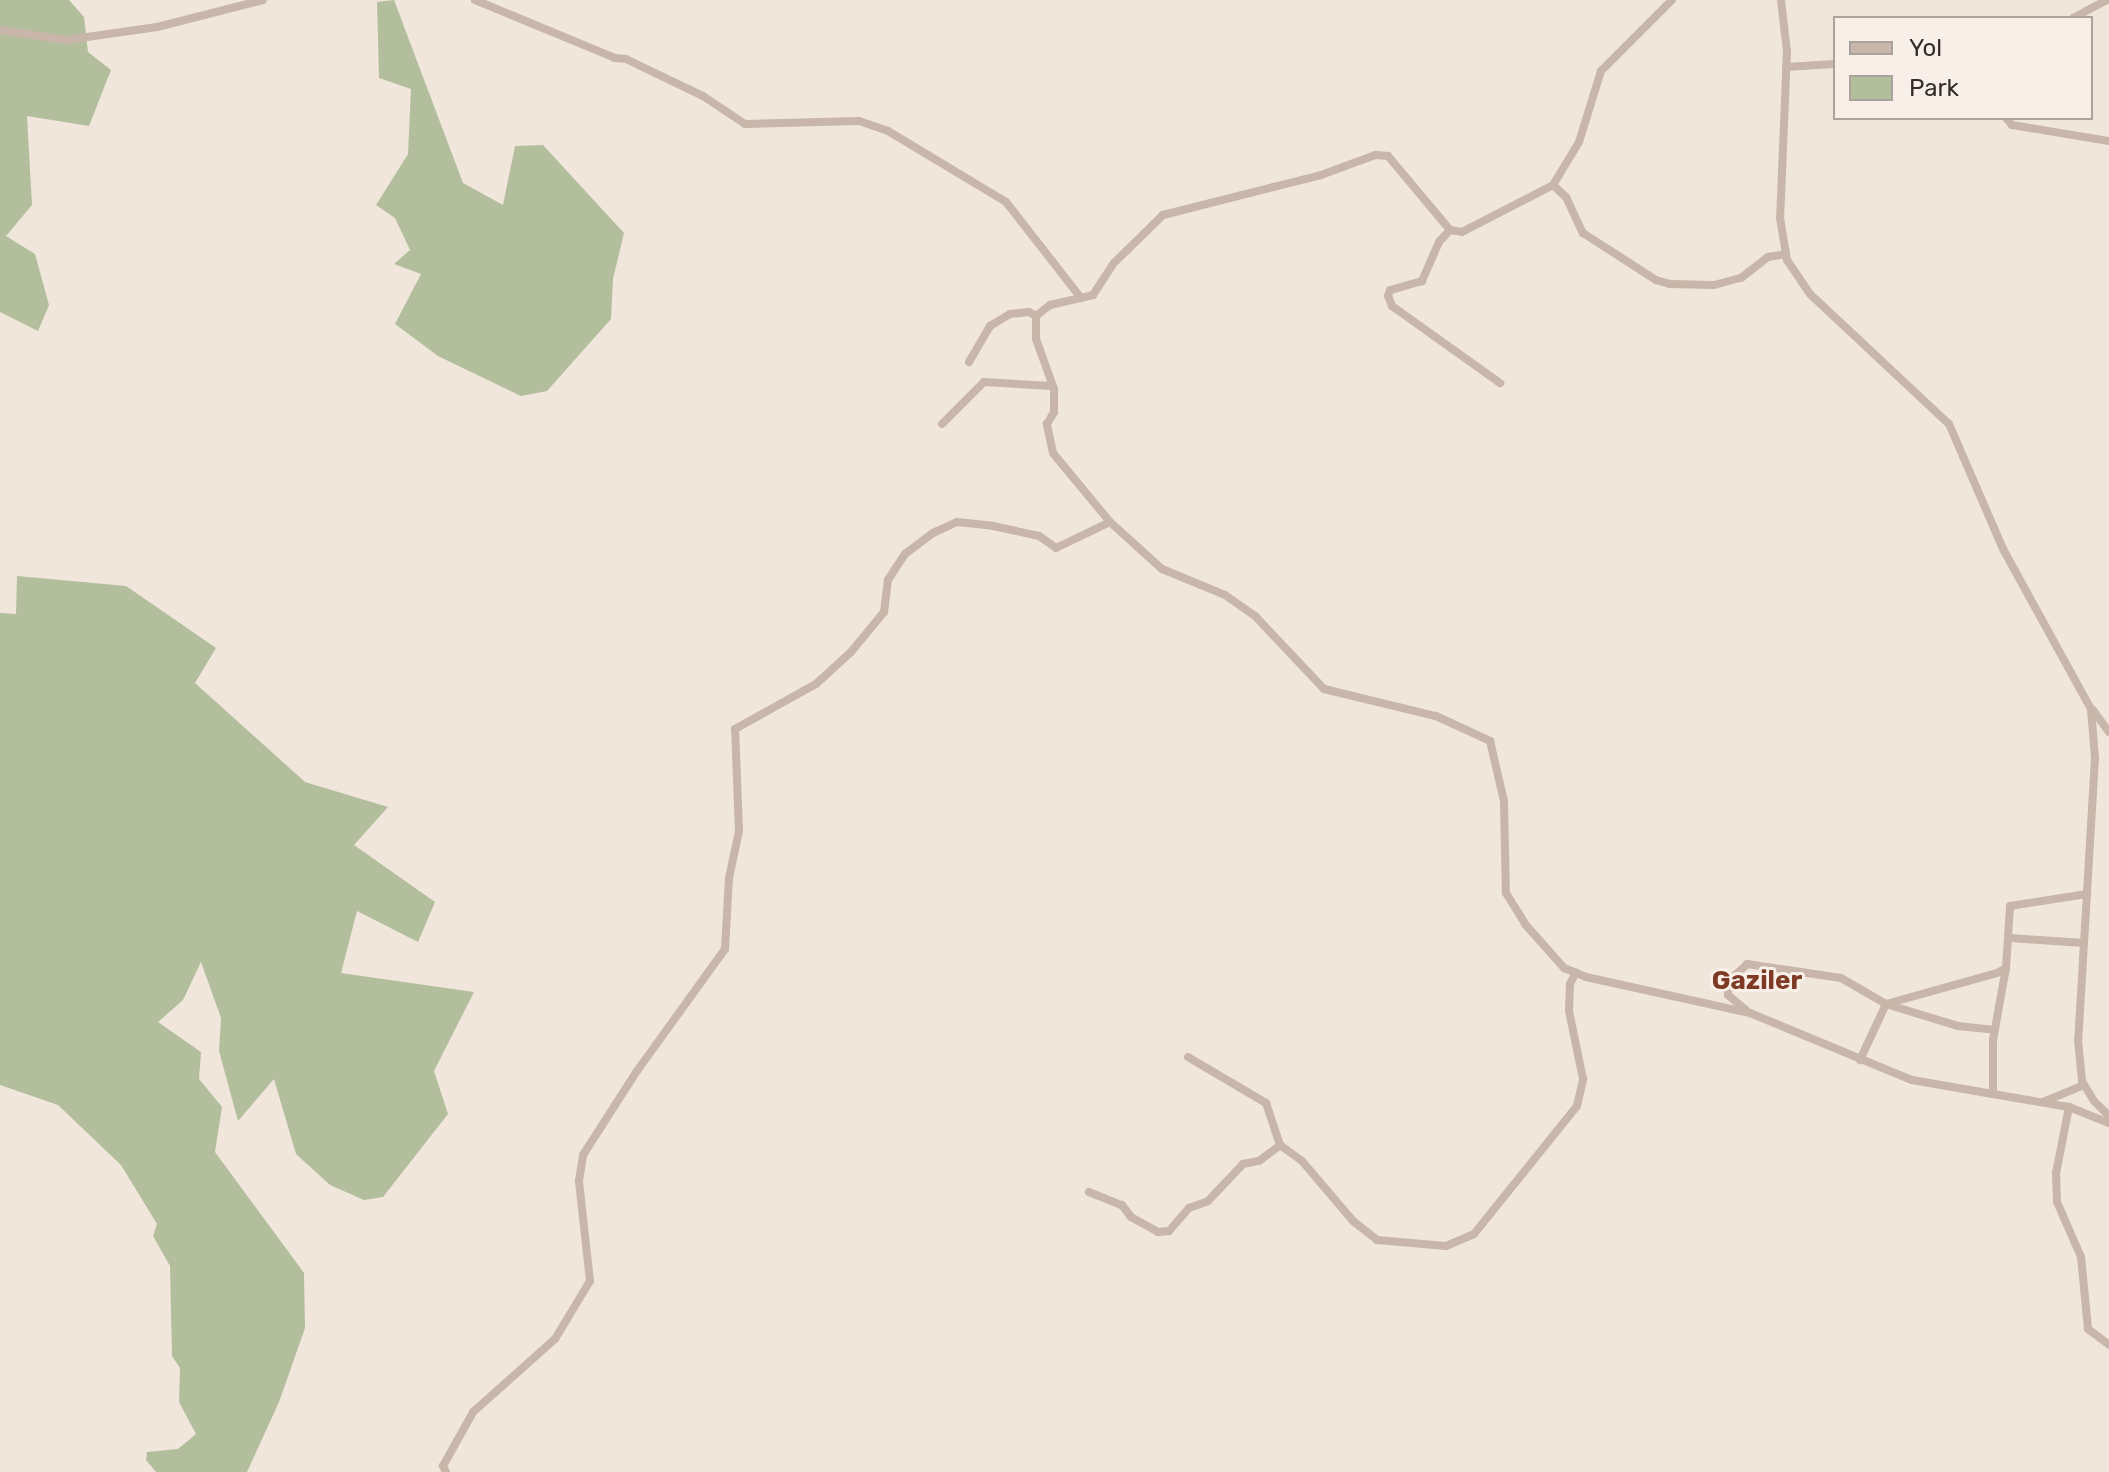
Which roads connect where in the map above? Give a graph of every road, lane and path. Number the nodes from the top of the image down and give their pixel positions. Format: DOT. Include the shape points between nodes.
graph roads {
  1 [pos="263,0"];
  2 [pos="475,0"];
  3 [pos="1672,0"];
  4 [pos="1781,0"];
  5 [pos="2107,0"];
  6 [pos="2077,16"];
  7 [pos="0,30"];
  8 [pos="1833,64"];
  9 [pos="1786,67"];
  10 [pos="2008,120"];
  11 [pos="2109,141"];
  12 [pos="1553,185"];
  13 [pos="1450,230"];
  14 [pos="1786,254"];
  15 [pos="1081,298"];
  16 [pos="1036,316"];
  17 [pos="969,362"];
  18 [pos="1500,383"];
  19 [pos="1052,386"];
  20 [pos="942,424"];
  21 [pos="1110,522"];
  22 [pos="2091,709"];
  23 [pos="2109,732"];
  24 [pos="2087,894"];
  25 [pos="2010,938"];
  26 [pos="2084,943"];
  27 [pos="2006,968"];
  28 [pos="1576,972"];
  29 [pos="1886,1004"];
  30 [pos="1750,1013"];
  31 [pos="1995,1030"];
  32 [pos="1188,1057"];
  33 [pos="1860,1060"];
  34 [pos="2084,1085"];
  35 [pos="1993,1094"];
  36 [pos="2042,1102"];
  37 [pos="2069,1107"];
  38 [pos="2109,1116"];
  39 [pos="2109,1123"];
  40 [pos="1280,1145"];
  41 [pos="1089,1192"];
  42 [pos="2109,1345"];
  43 [pos="446,1472"];
  1 -- 7 [label="street" via="157,27 66,40"];
  2 -- 15 [label="street" via="626,59 703,96 745,124 859,121 888,131 1006,202"];
  3 -- 12 [label="street" via="1601,71 1579,142"];
  4 -- 9 [label="street"];
  5 -- 6 [label="street"];
  8 -- 9 [label="street"];
  9 -- 14 [label="street" via="1780,218"];
  10 -- 11 [label="street" via="2012,125"];
  12 -- 13 [label="street" via="1462,232"];
  12 -- 14 [label="street" via="1566,197 1583,233 1656,280 1714,285 1741,278 1768,257"];
  13 -- 15 [label="street" via="1388,156 1375,155 1321,175 1163,215 1114,263 1093,295"];
  13 -- 18 [label="street" via="1422,281 1390,290 1388,296 1392,306"];
  14 -- 22 [label="street" via="1810,294 1949,424 2003,549"];
  15 -- 16 [label="street" via="1050,305"];
  16 -- 17 [label="street" via="1010,314 990,326"];
  16 -- 19 [label="street" via="1036,339"];
  19 -- 20 [label="street" via="984,382"];
  19 -- 21 [label="street" via="1054,412 1047,424 1053,453"];
  21 -- 28 [label="street" via="1162,569 1225,595 1256,617 1324,689 1436,716 1490,741 1504,801 1506,893 1525,924 1564,968"];
  21 -- 43 [label="street" via="1056,548 1039,536 993,526 957,522 933,533 905,554 888,580 884,612 851,652 816,684 735,729 739,831 729,878 725,949 583,1155 579,1181 590,1281 555,1339 473,1412 443,1466"];
  22 -- 23 [label="street"];
  22 -- 24 [label="street" via="2095,758"];
  24 -- 25 [label="street" via="2010,906"];
  24 -- 26 [label="street"];
  25 -- 26 [label="street"];
  25 -- 27 [label="street"];
  26 -- 34 [label="street" via="2078,1040"];
  27 -- 29 [label="street"];
  27 -- 31 [label="street"];
  28 -- 30 [label="street"];
  28 -- 40 [label="street" via="1569,1011 1583,1079 1577,1106 1474,1234 1446,1246 1377,1240"];
  29 -- 30 [label="street" via="1841,978 1759,963 1747,964 1729,981 1728,995"];
  29 -- 31 [label="street" via="1958,1026"];
  29 -- 33 [label="street"];
  30 -- 33 [label="street"];
  31 -- 35 [label="street"];
  32 -- 40 [label="street" via="1266,1103"];
  33 -- 35 [label="street" via="1912,1080"];
  34 -- 36 [label="street"];
  34 -- 38 [label="street"];
  35 -- 36 [label="street"];
  36 -- 37 [label="street"];
  37 -- 39 [label="street"];
  37 -- 42 [label="street" via="2056,1173 2057,1202 2081,1257 2088,1329"];
  40 -- 41 [label="street" via="1259,1161 1243,1164 1169,1231 1158,1232 1131,1217 1122,1205"];
}
